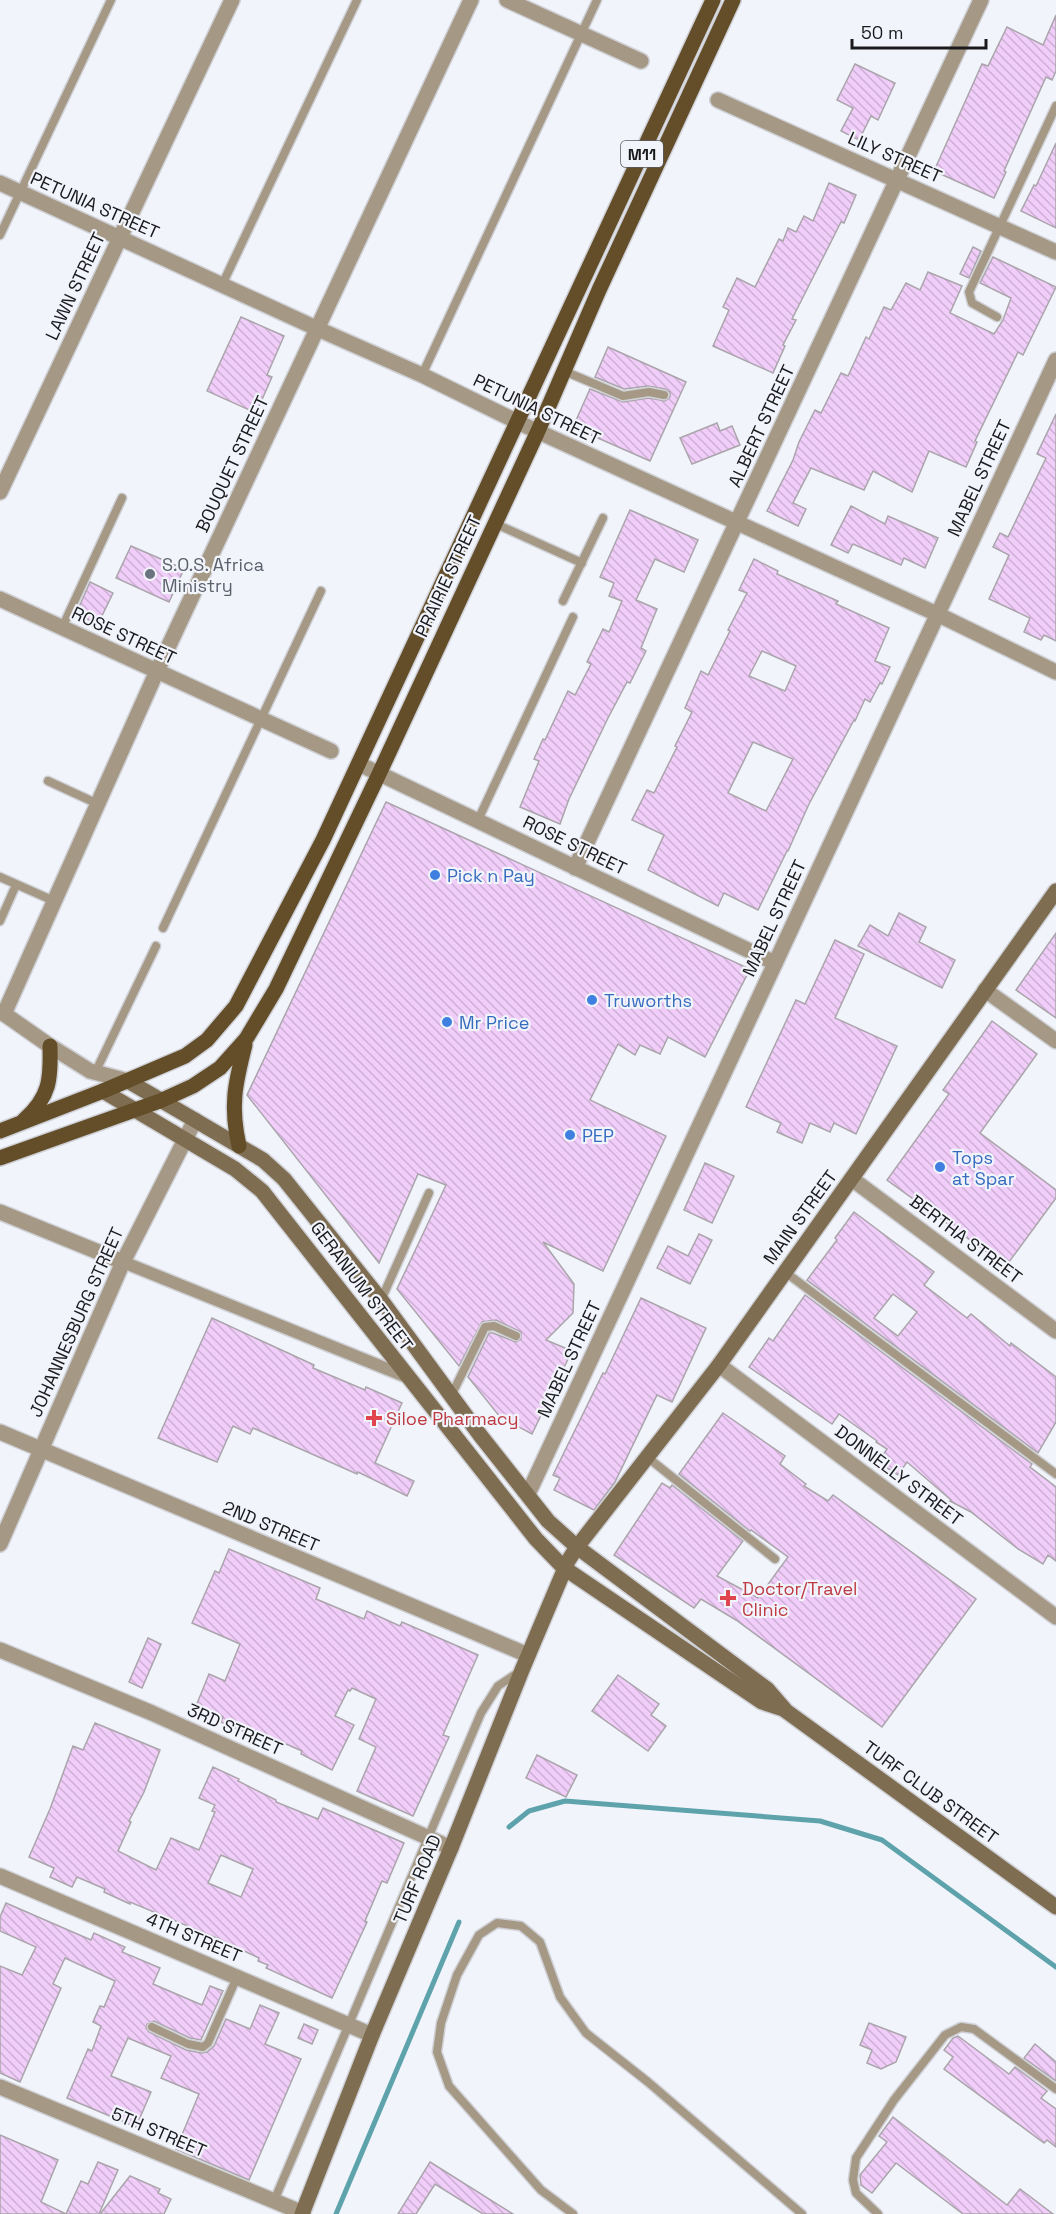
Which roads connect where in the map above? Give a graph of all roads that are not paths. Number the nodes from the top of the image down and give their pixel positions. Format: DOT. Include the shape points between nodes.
graph roads {
  1 [pos="111,0"];
  2 [pos="232,0"];
  3 [pos="357,0"];
  4 [pos="471,0"];
  5 [pos="507,0"];
  6 [pos="597,0"];
  7 [pos="713,0"];
  8 [pos="733,0"];
  9 [pos="981,0"];
  10 [pos="581,35"];
  11 [pos="641,61"];
  12 [pos="718,100"];
  13 [pos="1056,106"];
  14 [pos="897,179"];
  15 [pos="0,183"];
  16 [pos="20,192"];
  17 [pos="999,226"];
  18 [pos="0,235"];
  19 [pos="119,237"];
  20 [pos="1056,252"];
  21 [pos="222,285"];
  22 [pos="997,317"];
  23 [pos="318,329"];
  24 [pos="1056,360"];
  25 [pos="564,370"];
  26 [pos="422,375"];
  27 [pos="664,395"];
  28 [pos="518,422"];
  29 [pos="538,431"];
  30 [pos="0,492"];
  31 [pos="122,498"];
  32 [pos="603,518"];
  33 [pos="494,523"];
  34 [pos="737,524"];
  35 [pos="582,563"];
  36 [pos="321,591"];
  37 [pos="0,599"];
  38 [pos="563,601"];
  39 [pos="939,615"];
  40 [pos="573,617"];
  41 [pos="62,628"];
  42 [pos="157,671"];
  43 [pos="1056,672"];
  44 [pos="262,719"];
  45 [pos="331,751"];
  46 [pos="358,764"];
  47 [pos="379,774"];
  48 [pos="48,781"];
  49 [pos="98,804"];
  50 [pos="478,820"];
  51 [pos="575,868"];
  52 [pos="0,878"];
  53 [pos="16,885"];
  54 [pos="1056,892"];
  55 [pos="54,901"];
  56 [pos="0,921"];
  57 [pos="163,928"];
  58 [pos="156,946"];
  59 [pos="775,963"];
  60 [pos="986,990"];
  61 [pos="2,1012"];
  62 [pos="246,1039"];
  63 [pos="1056,1041"];
  64 [pos="50,1047"];
  65 [pos="93,1072"];
  66 [pos="128,1081"];
  67 [pos="103,1091"];
  68 [pos="160,1101"];
  69 [pos="133,1111"];
  70 [pos="195,1120"];
  71 [pos="19,1124"];
  72 [pos="0,1131"];
  73 [pos="184,1139"];
  74 [pos="239,1146"];
  75 [pos="0,1158"];
  76 [pos="852,1179"];
  77 [pos="429,1193"];
  78 [pos="0,1212"];
  79 [pos="123,1262"];
  80 [pos="785,1272"];
  81 [pos="381,1300"];
  82 [pos="1056,1331"];
  83 [pos="516,1336"];
  84 [pos="719,1365"];
  85 [pos="407,1377"];
  86 [pos="452,1396"];
  87 [pos="0,1432"];
  88 [pos="40,1449"];
  89 [pos="647,1457"];
  90 [pos="1056,1474"];
  91 [pos="528,1494"];
  92 [pos="0,1544"];
  93 [pos="577,1547"];
  94 [pos="775,1559"];
  95 [pos="566,1564"];
  96 [pos="1056,1617"];
  97 [pos="0,1650"];
  98 [pos="528,1655"];
  99 [pos="522,1670"];
  100 [pos="784,1709"];
  101 [pos="430,1837"];
  102 [pos="452,1848"];
  103 [pos="0,1876"];
  104 [pos="1056,1907"];
  105 [pos="237,1977"];
  106 [pos="348,2024"];
  107 [pos="152,2026"];
  108 [pos="372,2036"];
  109 [pos="0,2087"];
  110 [pos="1056,2089"];
  111 [pos="274,2201"];
  112 [pos="302,2214"];
  113 [pos="573,2214"];
  114 [pos="802,2214"];
  115 [pos="878,2214"];
  1 -- 16 [label="lane"];
  2 -- 19 [label="street, LAWN STREET"];
  3 -- 21 [label="lane"];
  4 -- 23 [label="street, BOUQUET STREET"];
  5 -- 10 [label="street"];
  6 -- 10 [label="lane"];
  7 -- 28 [label="main road, PRAIRIE STREET / M11"];
  8 -- 25 [label="main road, PRAIRIE STREET / M11"];
  9 -- 14 [label="street, ALBERT STREET"];
  10 -- 11 [label="street"];
  10 -- 26 [label="lane"];
  12 -- 14 [label="street, LILY STREET"];
  13 -- 17 [label="lane"];
  14 -- 17 [label="street, LILY STREET"];
  14 -- 34 [label="street, ALBERT STREET"];
  15 -- 16 [label="street, PETUNIA STREET"];
  16 -- 18 [label="lane"];
  16 -- 19 [label="street, PETUNIA STREET"];
  17 -- 20 [label="street, LILY STREET"];
  17 -- 22 [label="lane" via="969,292 972,303"];
  19 -- 21 [label="street, PETUNIA STREET"];
  19 -- 30 [label="street, LAWN STREET"];
  21 -- 23 [label="street, PETUNIA STREET"];
  23 -- 26 [label="street, PETUNIA STREET"];
  23 -- 42 [label="street, BOUQUET STREET"];
  24 -- 39 [label="street, MABEL STREET"];
  25 -- 27 [label="lane" via="623,396 650,392"];
  25 -- 29 [label="main road, PRAIRIE STREET / M11"];
  26 -- 28 [label="street, PETUNIA STREET"];
  28 -- 29 [label="street, PETUNIA STREET"];
  28 -- 46 [label="main road, PRAIRIE STREET"];
  29 -- 33 [label="main road, PRAIRIE STREET"];
  29 -- 34 [label="street, PETUNIA STREET"];
  31 -- 41 [label="lane"];
  32 -- 35 [label="lane"];
  33 -- 35 [label="lane"];
  33 -- 47 [label="main road, PRAIRIE STREET"];
  34 -- 39 [label="street, PETUNIA STREET"];
  34 -- 51 [label="street, ALBERT STREET"];
  35 -- 38 [label="lane"];
  36 -- 44 [label="lane"];
  37 -- 41 [label="street, ROSE STREET"];
  39 -- 43 [label="street, PETUNIA STREET"];
  39 -- 59 [label="street, MABEL STREET"];
  40 -- 50 [label="lane"];
  41 -- 42 [label="street, ROSE STREET"];
  42 -- 44 [label="street, ROSE STREET"];
  42 -- 49 [label="street, BOUQUET STREET"];
  44 -- 45 [label="street, ROSE STREET"];
  44 -- 57 [label="lane"];
  46 -- 47 [label="street, ROSE STREET"];
  46 -- 66 [label="main road, PRAIRIE STREET" via="236,1006 207,1040 185,1056"];
  47 -- 50 [label="street, ROSE STREET"];
  47 -- 62 [label="main road, PRAIRIE STREET" via="286,969"];
  48 -- 49 [label="lane"];
  49 -- 55 [label="street, BOUQUET STREET"];
  50 -- 51 [label="street, ROSE STREET"];
  51 -- 59 [label="street, ROSE STREET"];
  52 -- 53 [label="lane"];
  53 -- 55 [label="lane"];
  53 -- 56 [label="lane"];
  54 -- 60 [label="main road, MAIN STREET"];
  55 -- 61 [label="street, BOUQUET STREET"];
  58 -- 65 [label="lane"];
  59 -- 91 [label="street, MABEL STREET"];
  60 -- 63 [label="street"];
  60 -- 76 [label="main road, MAIN STREET"];
  61 -- 64 [label="street, GERANIUM STREET"];
  62 -- 68 [label="main road, PRAIRIE STREET" via="202,1080"];
  62 -- 74 [label="main road" via="235,1085 233,1116"];
  64 -- 65 [label="street, GERANIUM STREET"];
  64 -- 71 [label="main road" via="47,1091"];
  65 -- 66 [label="street, GERANIUM STREET"];
  65 -- 67 [label="street, GERANIUM STREET"];
  66 -- 67 [label="main road, PRAIRIE STREET"];
  66 -- 68 [label="main road, GERANIUM STREET"];
  67 -- 69 [label="main road, GERANIUM STREET"];
  67 -- 71 [label="main road, PRAIRIE STREET"];
  68 -- 69 [label="main road, PRAIRIE STREET"];
  68 -- 70 [label="main road, GERANIUM STREET"];
  69 -- 73 [label="main road, GERANIUM STREET"];
  69 -- 75 [label="main road, PRAIRIE STREET"];
  70 -- 73 [label="street, JOHANNESBURG STREET"];
  70 -- 74 [label="main road, GERANIUM STREET"];
  71 -- 72 [label="main road, PRAIRIE STREET"];
  73 -- 79 [label="street, JOHANNESBURG STREET"];
  73 -- 85 [label="main road, GERANIUM STREET" via="235,1169 262,1191"];
  74 -- 81 [label="main road, GERANIUM STREET" via="284,1179"];
  76 -- 80 [label="main road, MAIN STREET"];
  76 -- 82 [label="street, BERTHA STREET"];
  77 -- 81 [label="lane"];
  78 -- 79 [label="street"];
  79 -- 85 [label="street"];
  79 -- 88 [label="street, JOHANNESBURG STREET"];
  80 -- 84 [label="main road, MAIN STREET"];
  80 -- 90 [label="lane"];
  81 -- 86 [label="main road, GERANIUM STREET"];
  83 -- 86 [label="lane" via="494,1326 485,1327"];
  84 -- 89 [label="main road, MAIN STREET"];
  84 -- 96 [label="street, DONNELLY STREET"];
  85 -- 95 [label="main road, GERANIUM STREET" via="536,1539"];
  86 -- 91 [label="main road, GERANIUM STREET"];
  87 -- 88 [label="street, 2ND STREET"];
  88 -- 92 [label="street, JOHANNESBURG STREET"];
  88 -- 98 [label="street, 2ND STREET"];
  89 -- 93 [label="main road, MAIN STREET"];
  89 -- 94 [label="lane"];
  91 -- 93 [label="main road, GERANIUM STREET" via="548,1521"];
  93 -- 95 [label="main road, MAIN STREET"];
  93 -- 100 [label="main road, TURF CLUB STREET" via="767,1689"];
  95 -- 98 [label="main road, TURF ROAD"];
  95 -- 100 [label="main road, TURF CLUB STREET" via="762,1702"];
  97 -- 101 [label="street, 3RD STREET"];
  98 -- 99 [label="main road, TURF ROAD"];
  99 -- 101 [label="lane" via="498,1686 480,1713"];
  99 -- 102 [label="main road, TURF ROAD"];
  100 -- 104 [label="main road, TURF CLUB STREET"];
  101 -- 102 [label="street, 3RD STREET"];
  101 -- 106 [label="lane"];
  102 -- 108 [label="main road, TURF ROAD"];
  103 -- 105 [label="street, 4TH STREET"];
  105 -- 106 [label="street, 4TH STREET"];
  105 -- 107 [label="lane" via="203,2047"];
  106 -- 108 [label="street, 4TH STREET"];
  106 -- 111 [label="lane"];
  108 -- 112 [label="main road, TURF ROAD"];
  109 -- 111 [label="street, 5TH STREET"];
  110 -- 115 [label="lane" via="974,2029 961,2027 945,2035 894,2100 856,2158 856,2193"];
  111 -- 112 [label="street, 5TH STREET"];
  113 -- 114 [label="lane" via="541,2190 449,2086 437,2052 441,2023 457,1975 479,1935 497,1923 521,1926 540,1942 560,1997 586,2033"];
}
